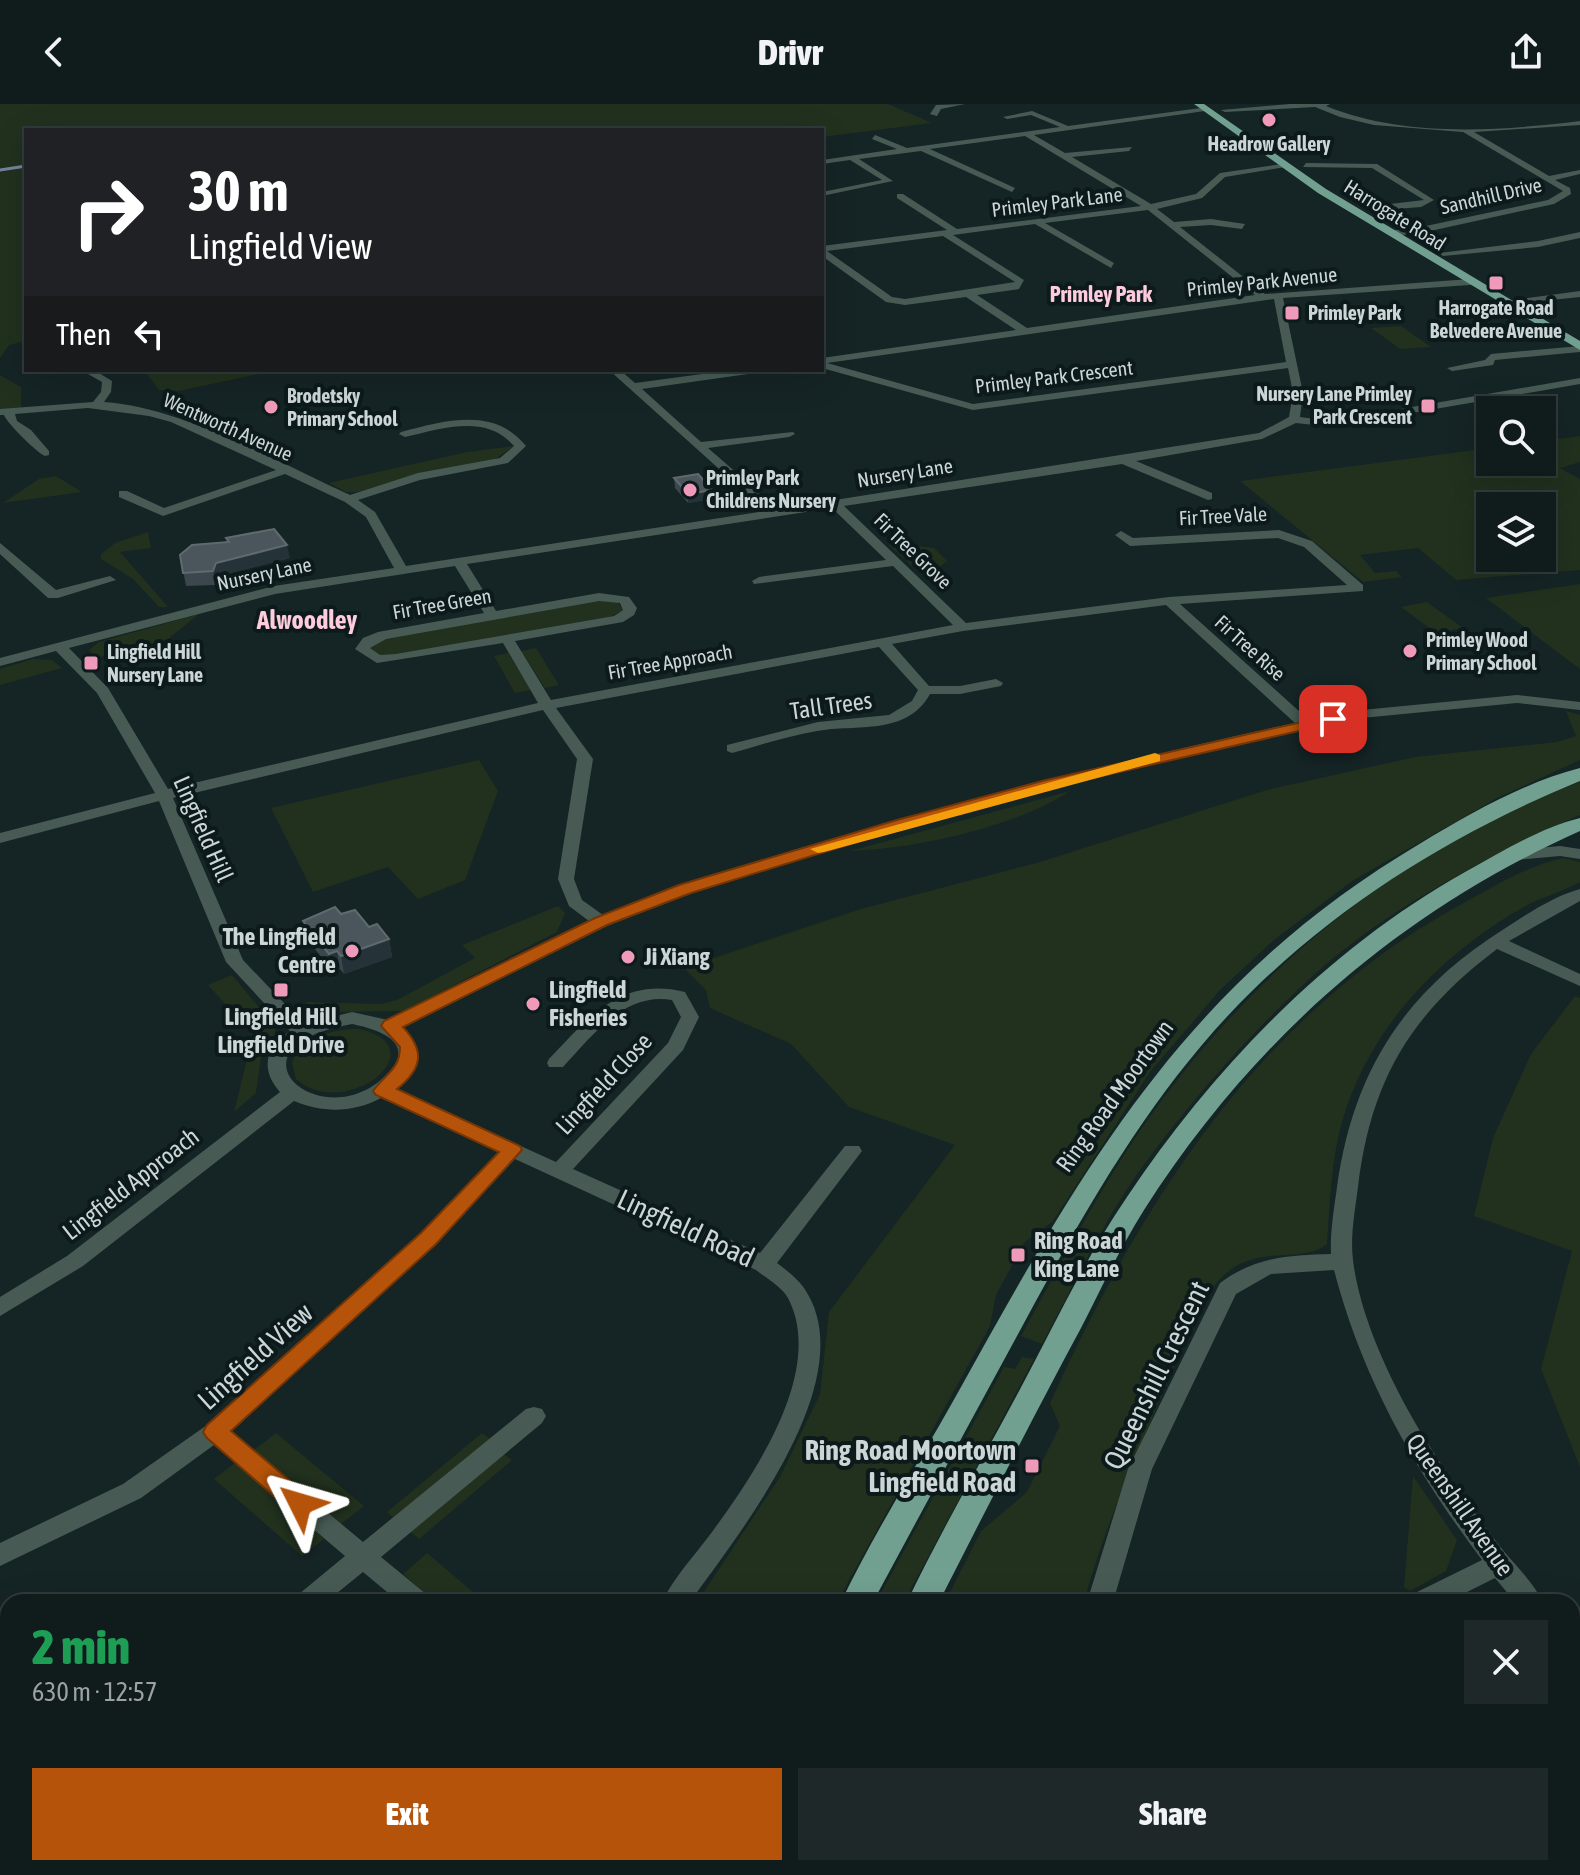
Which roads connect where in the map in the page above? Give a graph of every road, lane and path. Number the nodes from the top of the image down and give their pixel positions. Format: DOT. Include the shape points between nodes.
graph roads {
  1 [pos="961,104"];
  2 [pos="1335,104"];
  3 [pos="1320,105"];
  4 [pos="1210,106"];
  5 [pos="1043,112"];
  6 [pos="1032,113"];
  7 [pos="934,114"];
  8 [pos="1007,117"];
  9 [pos="1238,118"];
  10 [pos="1580,123"];
  11 [pos="1068,127"];
  12 [pos="1463,129"];
  13 [pos="1237,131"];
  14 [pos="1025,133"];
  15 [pos="875,137"];
  16 [pos="921,148"];
  17 [pos="1129,149"];
  18 [pos="905,150"];
  19 [pos="1285,150"];
  20 [pos="1063,156"];
  21 [pos="852,158"];
  22 [pos="824,162"];
  23 [pos="1286,165"];
  24 [pos="1306,165"];
  25 [pos="1580,172"];
  26 [pos="1552,178"];
  27 [pos="1307,180"];
  28 [pos="1012,190"];
  29 [pos="824,194"];
  30 [pos="900,196"];
  31 [pos="1151,208"];
  32 [pos="1373,209"];
  33 [pos="1038,223"];
  34 [pos="1173,225"];
  35 [pos="1242,226"];
  36 [pos="1410,232"];
  37 [pos="952,233"];
  38 [pos="1391,233"];
  39 [pos="1580,235"];
  40 [pos="824,251"];
  41 [pos="824,252"];
  42 [pos="1443,253"];
  43 [pos="1111,265"];
  44 [pos="1470,282"];
  45 [pos="969,294"];
  46 [pos="1580,294"];
  47 [pos="1278,296"];
  48 [pos="1263,297"];
  49 [pos="1517,301"];
  50 [pos="1503,302"];
  51 [pos="1023,330"];
  52 [pos="1580,334"];
  53 [pos="1580,347"];
  54 [pos="824,363"];
  55 [pos="824,364"];
  56 [pos="1294,364"];
  57 [pos="1452,368"];
  58 [pos="90,372"];
  59 [pos="616,372"];
  60 [pos="741,372"];
  61 [pos="1580,381"];
  62 [pos="633,387"];
  63 [pos="98,403"];
  64 [pos="4,411"];
  65 [pos="1294,419"];
  66 [pos="405,434"];
  67 [pos="789,434"];
  68 [pos="701,445"];
  69 [pos="45,453"];
  70 [pos="1123,460"];
  71 [pos="284,471"];
  72 [pos="123,494"];
  73 [pos="1208,496"];
  74 [pos="349,499"];
  75 [pos="835,504"];
  76 [pos="775,513"];
  77 [pos="1121,535"];
  78 [pos="0,547"];
  79 [pos="458,560"];
  80 [pos="896,562"];
  81 [pos="401,569"];
  82 [pos="110,580"];
  83 [pos="759,581"];
  84 [pos="1358,588"];
  85 [pos="1169,601"];
  86 [pos="492,615"];
  87 [pos="963,627"];
  88 [pos="507,639"];
  89 [pos="882,642"];
  90 [pos="59,646"];
  91 [pos="0,662"];
  92 [pos="996,683"];
  93 [pos="925,690"];
  94 [pos="547,705"];
  95 [pos="1580,706"];
  96 [pos="1304,724"];
  97 [pos="732,748"];
  98 [pos="1580,772"];
  99 [pos="164,795"];
  100 [pos="1580,824"];
  101 [pos="0,838"];
  102 [pos="1580,854"];
  103 [pos="1514,855"];
  104 [pos="1580,894"];
  105 [pos="601,922"];
  106 [pos="1495,941"];
  107 [pos="1580,981"];
  108 [pos="391,1026"];
  109 [pos="301,1032"];
  110 [pos="556,1063"];
  111 [pos="383,1091"];
  112 [pos="290,1094"];
  113 [pos="512,1150"];
  114 [pos="852,1151"];
  115 [pos="561,1169"];
  116 [pos="1342,1262"];
  117 [pos="764,1264"];
  118 [pos="0,1308"];
  119 [pos="534,1416"];
  120 [pos="215,1432"];
  121 [pos="0,1555"];
  122 [pos="363,1558"];
  123 [pos="1498,1564"];
  124 [pos="318,1594"];
  125 [pos="407,1594"];
  126 [pos="681,1594"];
  127 [pos="861,1594"];
  128 [pos="927,1594"];
  129 [pos="1102,1594"];
  130 [pos="1438,1594"];
  131 [pos="1523,1594"];
  1 -- 7 [label="street" via="939,107"];
  2 -- 3 [label="street"];
  3 -- 4 [label="street"];
  3 -- 12 [label="street" via="1370,121"];
  4 -- 9 [label="highway, Harrogate Road"];
  4 -- 11 [label="street"];
  4 -- 13 [label="highway, Harrogate Road"];
  5 -- 6 [label="street"];
  6 -- 8 [label="street"];
  6 -- 11 [label="street"];
  9 -- 13 [label="highway" via="1234,121 1245,129"];
  9 -- 19 [label="highway, Harrogate Road"];
  10 -- 12 [label="street"];
  11 -- 14 [label="street"];
  12 -- 26 [label="street, Sandhill Drive"];
  13 -- 23 [label="highway, Harrogate Road"];
  14 -- 16 [label="street"];
  14 -- 20 [label="street"];
  15 -- 18 [label="street"];
  16 -- 18 [label="street"];
  16 -- 28 [label="street"];
  17 -- 20 [label="street"];
  18 -- 21 [label="street"];
  19 -- 23 [label="highway" via="1273,152"];
  19 -- 24 [label="highway, Harrogate Road"];
  20 -- 31 [label="street"];
  21 -- 22 [label="street"];
  21 -- 29 [label="street" via="889,181"];
  23 -- 27 [label="highway, Harrogate Road"];
  23 -- 31 [label="street, Primley Park Lane" via="1223,175 1199,196"];
  24 -- 27 [label="highway" via="1319,178"];
  24 -- 32 [label="highway, Harrogate Road"];
  24 -- 32 [label="street" via="1374,166 1430,200"];
  25 -- 26 [label="street"];
  26 -- 36 [label="street, Sandhill Drive" via="1567,190 1562,198"];
  27 -- 38 [label="highway, Harrogate Road"];
  30 -- 37 [label="street"];
  31 -- 33 [label="street, Primley Park Lane"];
  31 -- 34 [label="street"];
  32 -- 36 [label="highway, Harrogate Road"];
  33 -- 37 [label="street, Primley Park Lane"];
  33 -- 43 [label="street"];
  34 -- 35 [label="street"];
  34 -- 48 [label="street"];
  36 -- 38 [label="street, Sandhill Drive"];
  36 -- 42 [label="highway, Harrogate Road"];
  37 -- 40 [label="street, Primley Park Lane"];
  37 -- 45 [label="street" via="1021,282"];
  38 -- 44 [label="highway, Harrogate Road"];
  39 -- 42 [label="street"];
  41 -- 45 [label="street" via="889,300"];
  42 -- 49 [label="highway, Harrogate Road"];
  44 -- 47 [label="street, Primley Park Avenue"];
  44 -- 50 [label="highway, Harrogate Road"];
  45 -- 51 [label="street"];
  46 -- 49 [label="street"];
  47 -- 48 [label="street, Primley Park Avenue"];
  47 -- 56 [label="street"];
  48 -- 51 [label="street, Primley Park Avenue"];
  49 -- 50 [label="street"];
  49 -- 52 [label="highway, Harrogate Road"];
  50 -- 53 [label="highway, Harrogate Road"];
  51 -- 54 [label="street, Primley Park Avenue"];
  53 -- 57 [label="street" via="1491,357 1489,363"];
  55 -- 56 [label="street, Primley Park Crescent" via="973,407"];
  56 -- 65 [label="street"];
  58 -- 63 [label="street" via="107,381"];
  59 -- 62 [label="street"];
  60 -- 62 [label="street"];
  61 -- 65 [label="street" via="1360,419"];
  62 -- 68 [label="street"];
  63 -- 64 [label="street, Wentworth Avenue"];
  63 -- 71 [label="street, Wentworth Avenue" via="175,420"];
  64 -- 69 [label="street"];
  65 -- 70 [label="street, Nursery Lane" via="1262,436"];
  66 -- 74 [label="street" via="454,424 489,425 510,433 520,446 504,461 418,477"];
  67 -- 68 [label="street"];
  68 -- 76 [label="street"];
  70 -- 73 [label="street"];
  70 -- 75 [label="street, Nursery Lane"];
  71 -- 72 [label="street" via="163,512"];
  71 -- 74 [label="street, Wentworth Avenue"];
  74 -- 81 [label="street, Wentworth Avenue" via="371,515"];
  75 -- 76 [label="street, Nursery Lane"];
  75 -- 80 [label="street, Fir Tree Grove"];
  76 -- 79 [label="street, Nursery Lane"];
  77 -- 84 [label="street, Fir Tree Vale" via="1130,542 1279,534 1308,544"];
  78 -- 82 [label="street" via="53,595"];
  79 -- 81 [label="street, Nursery Lane"];
  79 -- 86 [label="street"];
  80 -- 83 [label="street"];
  80 -- 87 [label="street, Fir Tree Grove"];
  81 -- 90 [label="street, Nursery Lane" via="227,601"];
  84 -- 85 [label="street, Fir Tree Approach"];
  85 -- 87 [label="street, Fir Tree Approach"];
  85 -- 96 [label="street, Fir Tree Rise"];
  86 -- 88 [label="street, Fir Tree Green" via="599,597 624,600 630,608 618,619"];
  86 -- 88 [label="street, Fir Tree Green" via="383,635 362,649 370,657 387,659"];
  87 -- 89 [label="street, Fir Tree Approach"];
  88 -- 94 [label="street"];
  89 -- 93 [label="street"];
  89 -- 94 [label="street, Fir Tree Approach"];
  90 -- 91 [label="street, Nursery Lane"];
  90 -- 99 [label="street, Lingfield Hill" via="103,691"];
  92 -- 93 [label="street"];
  93 -- 97 [label="street, Tall Trees" via="916,705 886,721 820,726"];
  94 -- 99 [label="street, Fir Tree Approach"];
  94 -- 105 [label="street" via="585,759 566,879 575,902"];
  95 -- 96 [label="street" via="1548,700 1482,701"];
  96 -- 105 [label="street" via="903,823 685,889"];
  98 -- 127 [label="highway, Ring Road Moortown" via="1431,845 1353,895 1239,991 1165,1077 1094,1179"];
  99 -- 101 [label="street, Fir Tree Approach"];
  99 -- 109 [label="street, Lingfield Hill" via="235,962"];
  100 -- 103 [label="highway"];
  102 -- 103 [label="street"];
  103 -- 128 [label="highway" via="1394,927 1343,966 1273,1029 1193,1122 1135,1204"];
  104 -- 106 [label="street, Queenshill Avenue" via="1531,916"];
  105 -- 108 [label="street"];
  106 -- 107 [label="street"];
  106 -- 116 [label="street, Queenshill Avenue" via="1437,987 1401,1030 1371,1086 1347,1168"];
  108 -- 109 [label="street" via="352,1018"];
  108 -- 111 [label="street" via="409,1045 409,1060"];
  109 -- 112 [label="street" via="274,1064 278,1083"];
  110 -- 115 [label="street, Lingfield Close" via="607,1010 630,997 658,990 679,996 690,1017 676,1046"];
  111 -- 112 [label="street" via="319,1104"];
  111 -- 113 [label="street, Lingfield Road"];
  112 -- 118 [label="street, Lingfield Approach" via="75,1261"];
  113 -- 115 [label="street, Lingfield Road"];
  113 -- 120 [label="street, Lingfield View" via="429,1239"];
  114 -- 117 [label="street"];
  115 -- 117 [label="street, Lingfield Road"];
  116 -- 123 [label="street, Queenshill Avenue" via="1363,1334 1401,1422"];
  116 -- 129 [label="street, Queenshill Crescent" via="1267,1264 1228,1289 1140,1469"];
  117 -- 126 [label="street, Lingfield Road" via="799,1296 810,1348 802,1403 766,1473"];
  119 -- 122 [label="street"];
  120 -- 121 [label="street, Lingfield View" via="132,1491"];
  120 -- 122 [label="street"];
  122 -- 124 [label="street"];
  122 -- 125 [label="street"];
  123 -- 130 [label="street"];
  123 -- 131 [label="street, Queenshill Avenue"];
}
